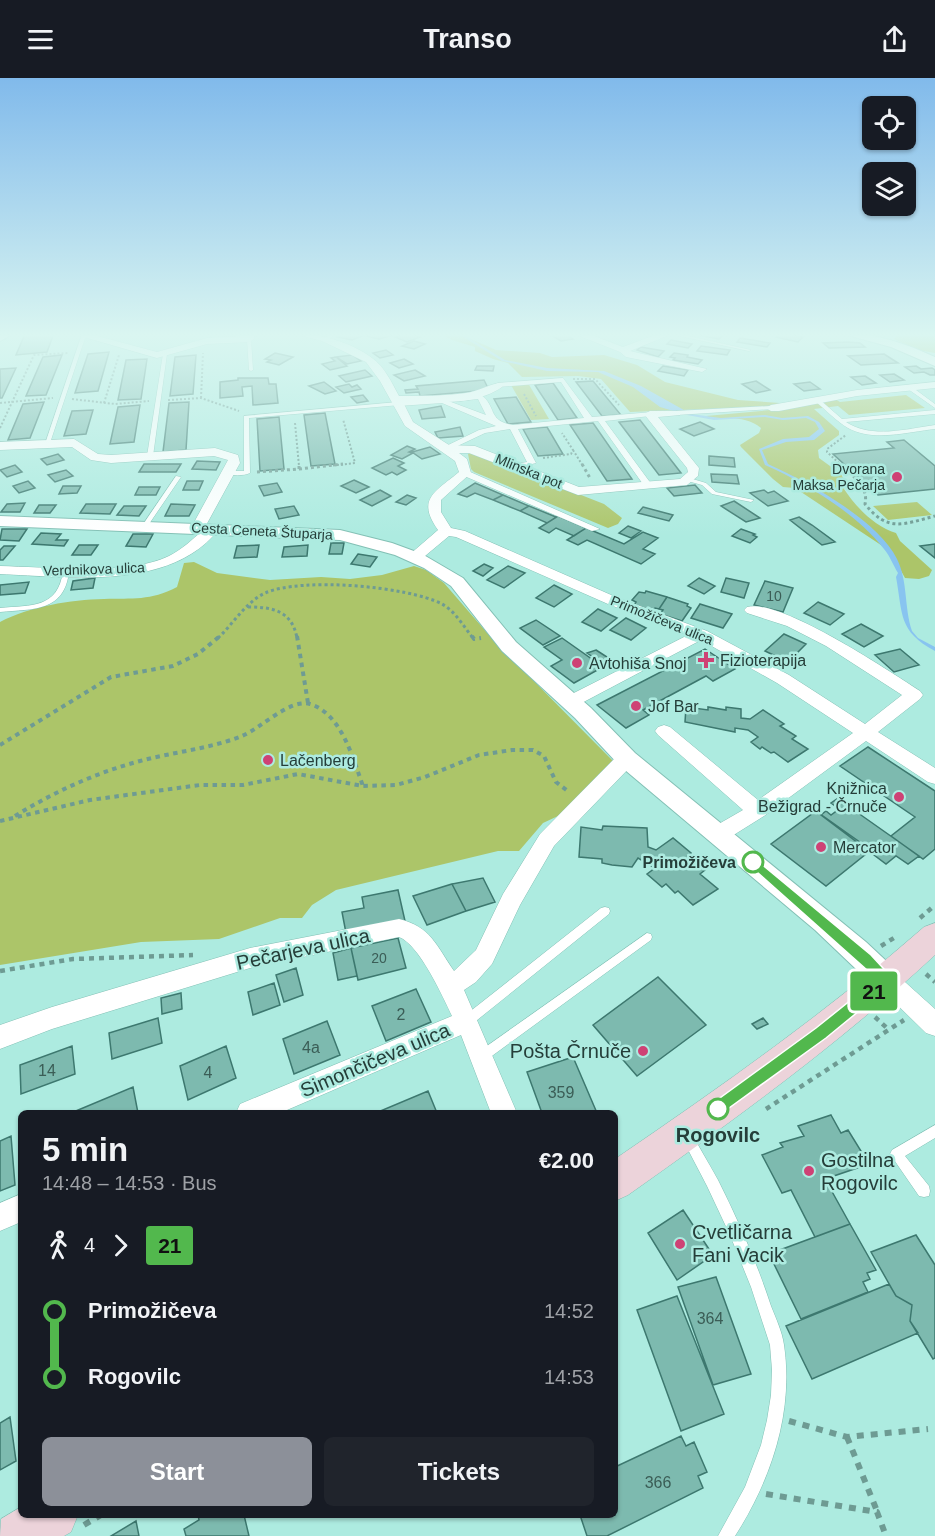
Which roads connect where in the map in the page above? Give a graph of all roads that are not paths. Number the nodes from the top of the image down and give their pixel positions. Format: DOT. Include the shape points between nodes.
graph roads {
  1 [pos="60,401"];
  2 [pos="157,401"];
  3 [pos="397,401"];
  4 [pos="443,401"];
  5 [pos="483,401"];
  6 [pos="577,401"];
  7 [pos="813,401"];
  8 [pos="818,401"];
  9 [pos="771,408"];
  10 [pos="935,412"];
  11 [pos="676,413"];
  12 [pos="650,414"];
  13 [pos="492,420"];
  14 [pos="589,420"];
  15 [pos="602,420"];
  16 [pos="841,421"];
  17 [pos="510,427"];
  18 [pos="935,427"];
  19 [pos="47,443"];
  20 [pos="0,446"];
  21 [pos="447,449"];
  22 [pos="150,456"];
  23 [pos="525,463"];
  24 [pos="228,473"];
  25 [pos="465,473"];
  26 [pos="178,477"];
  27 [pos="686,478"];
  28 [pos="648,485"];
  29 [pos="751,500"];
  30 [pos="0,520"];
  31 [pos="145,526"];
  32 [pos="205,528"];
  33 [pos="595,529"];
  34 [pos="446,531"];
  35 [pos="414,558"];
  36 [pos="0,570"];
  37 [pos="66,571"];
  38 [pos="0,610"];
  39 [pos="752,610"];
  40 [pos="701,634"];
  41 [pos="570,702"];
  42 [pos="664,731"];
  43 [pos="865,734"];
  44 [pos="627,758"];
  45 [pos="935,777"];
  46 [pos="757,811"];
  47 [pos="717,835"];
  48 [pos="605,911"];
  49 [pos="935,936"];
  50 [pos="647,937"];
  51 [pos="887,980"];
  52 [pos="450,986"];
  53 [pos="467,1021"];
  54 [pos="935,1025"];
  55 [pos="0,1037"];
  56 [pos="481,1058"];
  57 [pos="256,1110"];
  58 [pos="503,1110"];
  59 [pos="935,1131"];
  60 [pos="686,1133"];
  61 [pos="618,1180"];
  62 [pos="924,1191"];
  63 [pos="18,1209"];
  64 [pos="0,1217"];
  65 [pos="49,1518"];
  66 [pos="18,1536"];
  67 [pos="726,1536"];
  1 -- 19 [label="lane"];
  2 -- 22 [label="lane"];
  3 -- 21 [label="street" via="409,424"];
  3 -- 24 [label="lane" via="246,417 247,473"];
  4 -- 13 [label="street"];
  5 -- 13 [label="street"];
  6 -- 14 [label="street"];
  7 -- 9 [label="street"];
  8 -- 16 [label="lane"];
  9 -- 11 [label="lane"];
  10 -- 16 [label="lane"];
  11 -- 12 [label="street"];
  12 -- 15 [label="street"];
  12 -- 27 [label="street" via="693,468 694,473"];
  13 -- 17 [label="street"];
  14 -- 15 [label="street"];
  14 -- 17 [label="street"];
  15 -- 28 [label="street"];
  16 -- 18 [label="lane" via="855,431 872,433"];
  17 -- 21 [label="street" via="483,430"];
  17 -- 23 [label="street"];
  19 -- 20 [label="street"];
  19 -- 22 [label="street" via="74,443 101,459"];
  21 -- 23 [label="street, Mlinska pot" via="471,448"];
  21 -- 25 [label="street" via="461,459"];
  22 -- 24 [label="street" via="223,453 234,458"];
  23 -- 28 [label="street, Mlinska pot" via="578,491"];
  24 -- 32 [label="street"];
  25 -- 33 [label="street"];
  25 -- 34 [label="street" via="433,504"];
  26 -- 31 [label="lane"];
  27 -- 28 [label="street, Mlinska pot" via="683,482"];
  27 -- 29 [label="lane" via="704,484 714,493"];
  30 -- 31 [label="street, Cesta Ceneta Štuparja"];
  31 -- 32 [label="street, Cesta Ceneta Štuparja"];
  32 -- 35 [label="street, Cesta Ceneta Štuparja" via="340,535 390,547"];
  32 -- 37 [label="street, Verdnikova ulica" via="189,549 155,566"];
  34 -- 35 [label="street"];
  34 -- 40 [label="street, Primožičeva ulica"];
  35 -- 41 [label="street, Cesta Ceneta Štuparja" via="456,582 499,636"];
  36 -- 37 [label="street, Verdnikova ulica"];
  37 -- 38 [label="lane" via="65,588 58,598"];
  39 -- 43 [label="street" via="792,623 832,643 914,695"];
  40 -- 41 [label="street"];
  40 -- 43 [label="street, Primožičeva ulica" via="783,679"];
  41 -- 44 [label="street, Cesta Ceneta Štuparja"];
  42 -- 46 [label="street"];
  43 -- 45 [label="street, Primožičeva ulica"];
  43 -- 46 [label="street"];
  44 -- 47 [label="street, Cesta Ceneta Štuparja"];
  44 -- 52 [label="street" via="547,840 511,900 484,957 468,975"];
  46 -- 47 [label="street"];
  47 -- 51 [label="street, Cesta Ceneta Štuparja" via="750,859"];
  48 -- 53 [label="lane"];
  49 -- 51 [label="main road"];
  50 -- 56 [label="lane"];
  51 -- 54 [label="street"];
  51 -- 60 [label="main road"];
  52 -- 53 [label="street, Pečarjeva ulica"];
  52 -- 55 [label="street, Pečarjeva ulica" via="420,940 399,928 250,958"];
  53 -- 56 [label="street, Pečarjeva ulica"];
  53 -- 57 [label="street, Simončičeva ulica"];
  56 -- 58 [label="street, Pečarjeva ulica"];
  59 -- 62 [label="lane" via="896,1155"];
  60 -- 61 [label="main road"];
  60 -- 67 [label="lane" via="752,1271 777,1344 776,1418 751,1491"];
  63 -- 64 [label="street"];
  65 -- 66 [label="main road"];
}
